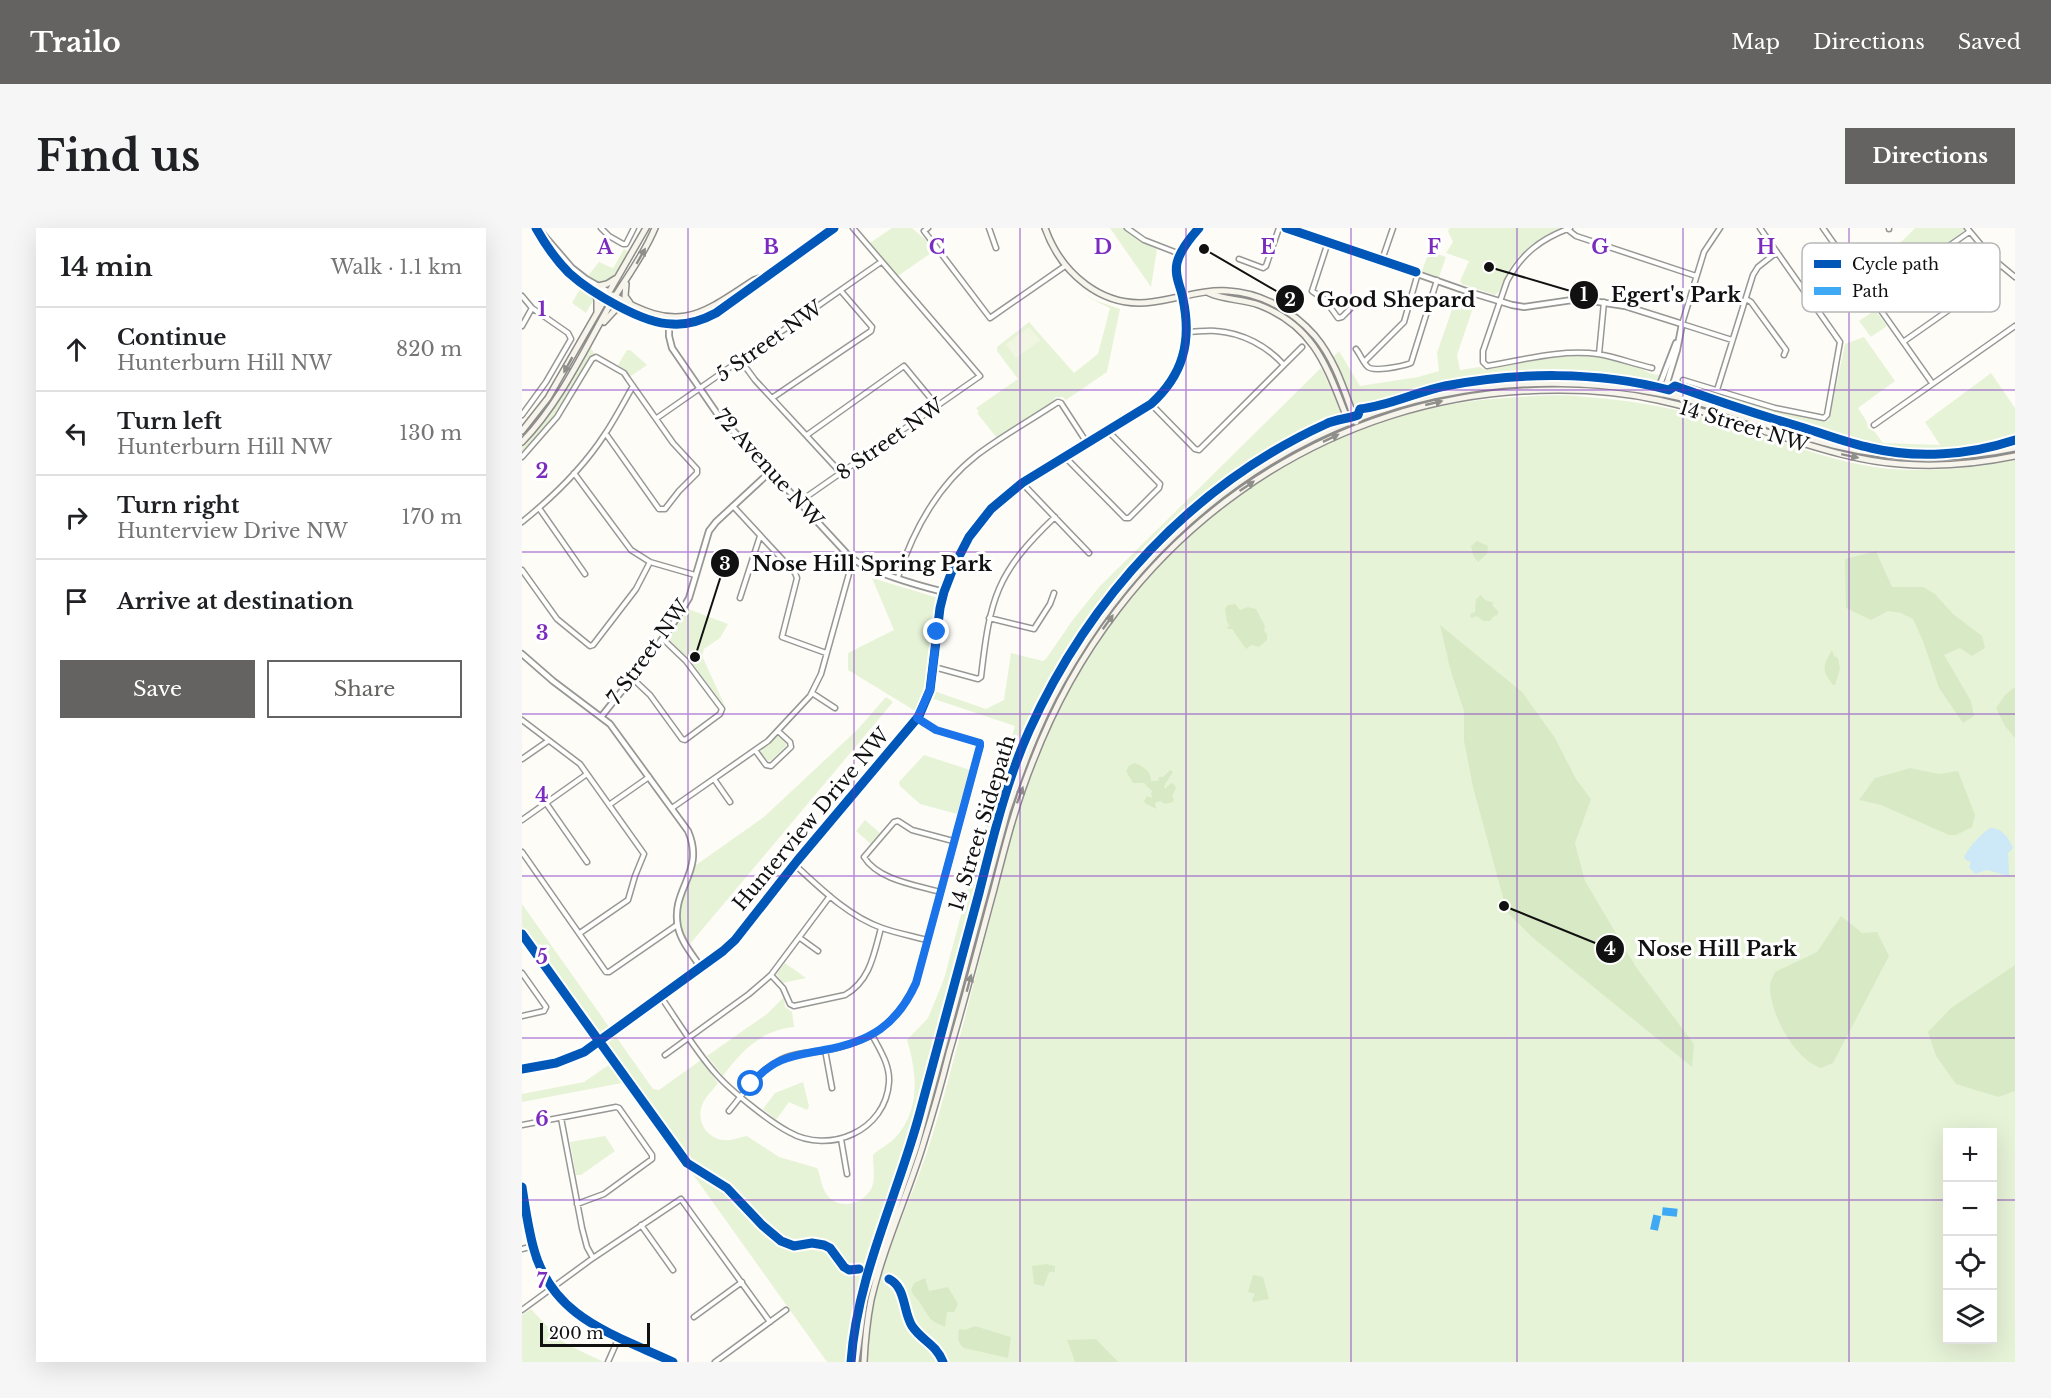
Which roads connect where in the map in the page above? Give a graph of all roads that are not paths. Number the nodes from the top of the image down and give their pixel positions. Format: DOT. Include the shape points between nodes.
graph roads {
  1 [pos="536,228"];
  2 [pos="601,228"];
  3 [pos="634,228"];
  4 [pos="646,228"];
  5 [pos="655,228"];
  6 [pos="834,228"];
  7 [pos="853,228"];
  8 [pos="928,228"];
  9 [pos="989,228"];
  10 [pos="1046,228"];
  11 [pos="1127,228"];
  12 [pos="1138,228"];
  13 [pos="1199,228"];
  14 [pos="1279,228"];
  15 [pos="1286,228"];
  16 [pos="1393,228"];
  17 [pos="1720,228"];
  18 [pos="1760,228"];
  19 [pos="1822,228"];
  20 [pos="1569,229"];
  21 [pos="1968,230"];
  22 [pos="1136,235"];
  23 [pos="1328,242"];
  24 [pos="1833,243"];
  25 [pos="1951,243"];
  26 [pos="1980,243"];
  27 [pos="996,248"];
  28 [pos="1777,252"];
  29 [pos="1180,254"];
  30 [pos="1239,259"];
  31 [pos="1382,260"];
  32 [pos="881,262"];
  33 [pos="1065,266"];
  34 [pos="2000,266"];
  35 [pos="1418,273"];
  36 [pos="1696,276"];
  37 [pos="619,277"];
  38 [pos="2015,277"];
  39 [pos="626,280"];
  40 [pos="1437,280"];
  41 [pos="598,286"];
  42 [pos="588,288"];
  43 [pos="1802,288"];
  44 [pos="841,291"];
  45 [pos="1209,293"];
  46 [pos="608,295"];
  47 [pos="522,296"];
  48 [pos="1183,296"];
  49 [pos="1746,298"];
  50 [pos="614,299"];
  51 [pos="1325,300"];
  52 [pos="1500,301"];
  53 [pos="1604,302"];
  54 [pos="633,307"];
  55 [pos="532,308"];
  56 [pos="622,308"];
  57 [pos="1819,312"];
  58 [pos="1882,312"];
  59 [pos="1946,312"];
  60 [pos="597,314"];
  61 [pos="669,321"];
  62 [pos="1682,324"];
  63 [pos="522,326"];
  64 [pos="2015,326"];
  65 [pos="1187,332"];
  66 [pos="1732,340"];
  67 [pos="1677,341"];
  68 [pos="1903,342"];
  69 [pos="588,345"];
  70 [pos="1302,347"];
  71 [pos="1356,349"];
  72 [pos="1599,354"];
  73 [pos="1784,356"];
  74 [pos="741,361"];
  75 [pos="1365,361"];
  76 [pos="1284,365"];
  77 [pos="1652,368"];
  78 [pos="1683,380"];
  79 [pos="1667,382"];
  80 [pos="1932,383"];
  81 [pos="633,386"];
  82 [pos="700,389"];
  83 [pos="1717,390"];
  84 [pos="1660,395"];
  85 [pos="772,398"];
  86 [pos="1341,402"];
  87 [pos="1151,404"];
  88 [pos="1700,404"];
  89 [pos="937,406"];
  90 [pos="1389,408"];
  91 [pos="1352,409"];
  92 [pos="522,415"];
  93 [pos="657,418"];
  94 [pos="1352,421"];
  95 [pos="1874,425"];
  96 [pos="1339,426"];
  97 [pos="1355,428"];
  98 [pos="522,431"];
  99 [pos="1107,431"];
  100 [pos="606,434"];
  101 [pos="807,435"];
  102 [pos="522,442"];
  103 [pos="1087,444"];
  104 [pos="2015,448"];
  105 [pos="2015,456"];
  106 [pos="522,457"];
  107 [pos="1065,457"];
  108 [pos="771,471"];
  109 [pos="841,473"];
  110 [pos="574,474"];
  111 [pos="1022,483"];
  112 [pos="799,502"];
  113 [pos="733,506"];
  114 [pos="539,508"];
  115 [pos="1055,517"];
  116 [pos="522,522"];
  117 [pos="760,536"];
  118 [pos="1089,553"];
  119 [pos="855,561"];
  120 [pos="650,562"];
  121 [pos="523,572"];
  122 [pos="585,574"];
  123 [pos="695,575"];
  124 [pos="898,578"];
  125 [pos="944,592"];
  126 [pos="1054,593"];
  127 [pos="740,598"];
  128 [pos="989,618"];
  129 [pos="663,639"];
  130 [pos="826,653"];
  131 [pos="522,654"];
  132 [pos="934,667"];
  133 [pos="632,678"];
  134 [pos="812,693"];
  135 [pos="835,708"];
  136 [pos="601,717"];
  137 [pos="917,718"];
  138 [pos="522,720"];
  139 [pos="778,731"];
  140 [pos="549,741"];
  141 [pos="755,750"];
  142 [pos="522,759"];
  143 [pos="587,774"];
  144 [pos="650,777"];
  145 [pos="714,779"];
  146 [pos="730,802"];
  147 [pos="546,803"];
  148 [pos="609,806"];
  149 [pos="672,808"];
  150 [pos="522,820"];
  151 [pos="953,841"];
  152 [pos="522,852"];
  153 [pos="587,862"];
  154 [pos="794,864"];
  155 [pos="940,892"];
  156 [pos="830,896"];
  157 [pos="677,925"];
  158 [pos="880,927"];
  159 [pos="580,933"];
  160 [pos="800,938"];
  161 [pos="927,940"];
  162 [pos="818,951"];
  163 [pos="701,968"];
  164 [pos="522,974"];
  165 [pos="771,975"];
  166 [pos="660,997"];
  167 [pos="522,1016"];
  168 [pos="872,1035"];
  169 [pos="689,1037"];
  170 [pos="825,1050"];
  171 [pos="665,1054"];
  172 [pos="522,1069"];
  173 [pos="832,1088"];
  174 [pos="741,1096"];
  175 [pos="729,1111"];
  176 [pos="561,1118"];
  177 [pos="522,1125"];
  178 [pos="841,1139"];
  179 [pos="847,1174"];
  180 [pos="522,1187"];
  181 [pos="577,1204"];
  182 [pos="640,1226"];
  183 [pos="532,1246"];
  184 [pos="522,1249"];
  185 [pos="593,1258"];
  186 [pos="673,1270"];
  187 [pos="742,1282"];
  188 [pos="553,1288"];
  189 [pos="522,1310"];
  190 [pos="786,1310"];
  191 [pos="694,1317"];
  192 [pos="770,1322"];
  193 [pos="619,1337"];
  194 [pos="608,1362"];
  195 [pos="673,1362"];
  196 [pos="715,1362"];
  197 [pos="856,1362"];
  198 [pos="864,1362"];
  1 -- 41 [label="street" via="572,268"];
  1 -- 42 [label="street" via="565,269"];
  2 -- 3 [label="street" via="626,244"];
  4 -- 37 [label="main road"];
  39 -- 5 [label="main road, one-way"];
  6 -- 61 [label="main road" via="764,277 702,313"];
  7 -- 32 [label="street"];
  8 -- 33 [label="street" via="924,231 990,318"];
  9 -- 27 [label="street"];
  10 -- 33 [label="main road"];
  11 -- 22 [label="street"];
  12 -- 22 [label="street"];
  13 -- 29 [label="street"];
  14 -- 30 [label="street" via="1266,266"];
  15 -- 23 [label="street"];
  16 -- 31 [label="street"];
  17 -- 36 [label="street" via="1704,252"];
  18 -- 28 [label="street"];
  19 -- 24 [label="street"];
  20 -- 36 [label="street" via="1576,236"];
  20 -- 52 [label="street" via="1528,252 1512,271"];
  21 -- 25 [label="street"];
  21 -- 26 [label="street"];
  22 -- 29 [label="street"];
  23 -- 31 [label="street"];
  23 -- 51 [label="street" via="1312,291"];
  28 -- 43 [label="street"];
  28 -- 49 [label="street" via="1758,267"];
  29 -- 48 [label="street, Hunterview Drive NW" via="1176,274"];
  31 -- 35 [label="street"];
  32 -- 44 [label="street, 5 Street NW"];
  32 -- 89 [label="street, 8 Street NW" via="980,376"];
  33 -- 48 [label="main road" via="1085,285 1114,299 1142,303"];
  34 -- 38 [label="street"];
  35 -- 40 [label="street"];
  35 -- 75 [label="street" via="1404,322"];
  36 -- 62 [label="street"];
  37 -- 41 [label="main road"];
  37 -- 46 [label="main road"];
  39 -- 50 [label="main road"];
  39 -- 54 [label="main road" via="625,296"];
  40 -- 52 [label="street"];
  40 -- 75 [label="street" via="1411,363 1372,369"];
  41 -- 46 [label="street"];
  42 -- 46 [label="street"];
  42 -- 60 [label="main road" via="597,298"];
  44 -- 74 [label="street, 5 Street NW"];
  44 -- 85 [label="street" via="872,327 871,331"];
  45 -- 48 [label="main road"];
  45 -- 86 [label="main road" via="1262,306 1294,326 1325,363"];
  45 -- 91 [label="main road" via="1248,294 1294,316 1328,354"];
  46 -- 50 [label="main road"];
  46 -- 60 [label="main road"];
  47 -- 55 [label="street"];
  48 -- 65 [label="street, Hunterview Drive NW"];
  49 -- 66 [label="street"];
  49 -- 73 [label="street" via="1786,350"];
  50 -- 54 [label="main road"];
  50 -- 56 [label="main road"];
  50 -- 69 [label="main road"];
  51 -- 51 [label="street" via="1338,318 1351,308 1337,300"];
  52 -- 53 [label="street" via="1524,307 1569,299"];
  52 -- 72 [label="street" via="1483,351 1487,366 1558,354"];
  53 -- 62 [label="street"];
  53 -- 72 [label="street"];
  54 -- 61 [label="main road"];
  55 -- 63 [label="street"];
  55 -- 92 [label="street" via="571,339"];
  56 -- 61 [label="main road" via="652,321"];
  56 -- 69 [label="main road" via="607,318"];
  57 -- 83 [label="street" via="1840,342 1824,418"];
  58 -- 68 [label="street"];
  59 -- 68 [label="street"];
  60 -- 98 [label="main road, one-way" via="548,398"];
  61 -- 82 [label="street, 72 Avenue NW" via="672,348"];
  62 -- 66 [label="street"];
  62 -- 67 [label="street"];
  64 -- 80 [label="street"];
  65 -- 76 [label="street" via="1233,333 1252,340"];
  65 -- 87 [label="street, Hunterview Drive NW" via="1180,364 1166,390"];
  66 -- 83 [label="street"];
  67 -- 79 [label="street"];
  67 -- 84 [label="street" via="1659,387"];
  68 -- 80 [label="street"];
  69 -- 102 [label="main road" via="553,403"];
  70 -- 76 [label="street"];
  71 -- 75 [label="street"];
  72 -- 77 [label="street"];
  74 -- 82 [label="street, 5 Street NW"];
  74 -- 85 [label="street"];
  76 -- 87 [label="street" via="1199,450"];
  78 -- 83 [label="street"];
  79 -- 84 [label="street"];
  79 -- 88 [label="main road" via="1677,393"];
  80 -- 95 [label="street"];
  81 -- 93 [label="street"];
  81 -- 100 [label="street"];
  81 -- 106 [label="street" via="624,374 594,358 557,417"];
  82 -- 93 [label="street, 5 Street NW"];
  82 -- 108 [label="street, 72 Avenue NW"];
  84 -- 88 [label="main road, 14 Street NW"];
  84 -- 90 [label="main road, 14 Street NW" via="1593,384 1508,384 1445,393"];
  97 -- 84 [label="main road, 14 Street NW, one-way" via="1422,406 1508,392"];
  84 -- 105 [label="main road, 14 Street NW, one-way" via="1831,452 1886,462 1957,465"];
  85 -- 101 [label="street"];
  86 -- 94 [label="main road"];
  86 -- 96 [label="main road" via="1344,417"];
  87 -- 99 [label="street, Hunterview Drive NW"];
  88 -- 104 [label="main road, 14 Street NW" via="1833,445 1897,457 1958,457"];
  89 -- 101 [label="street" via="904,366"];
  89 -- 109 [label="street, 8 Street NW"];
  90 -- 91 [label="main road" via="1366,413"];
  90 -- 94 [label="main road, 14 Street NW"];
  91 -- 94 [label="main road"];
  93 -- 100 [label="street" via="697,469 662,510"];
  94 -- 96 [label="main road, 14 Street NW"];
  94 -- 97 [label="main road"];
  96 -- 197 [label="main road, 14 Street NW" via="1279,456 1236,484 1169,539 1113,602 1061,683 1028,752 1007,812 916,1148 865,1297"];
  198 -- 97 [label="main road, 14 Street NW, one-way" via="873,1295 922,1148 1015,811 1057,705 1120,606 1191,529 1282,462"];
  99 -- 103 [label="street, Hunterview Drive NW"];
  99 -- 107 [label="street" via="1160,484 1129,518"];
  100 -- 110 [label="street"];
  101 -- 109 [label="street"];
  103 -- 107 [label="street, Hunterview Drive NW"];
  103 -- 124 [label="street" via="1058,402 976,456 932,503 916,529"];
  107 -- 111 [label="street, Hunterview Drive NW"];
  108 -- 112 [label="street, 72 Avenue NW"];
  108 -- 113 [label="street, 7 Street NW"];
  109 -- 112 [label="street, 8 Street NW"];
  110 -- 114 [label="street"];
  110 -- 120 [label="street" via="627,546"];
  111 -- 115 [label="street"];
  111 -- 125 [label="street, Hunterview Drive NW" via="991,509 969,537"];
  112 -- 119 [label="street, 72 Avenue NW"];
  113 -- 117 [label="street"];
  113 -- 123 [label="street, 7 Street NW" via="709,531"];
  114 -- 116 [label="street"];
  114 -- 122 [label="street"];
  115 -- 118 [label="street"];
  115 -- 128 [label="street" via="1005,574"];
  117 -- 127 [label="street"];
  117 -- 130 [label="street" via="797,578 782,637"];
  119 -- 124 [label="street, 72 Avenue NW"];
  119 -- 130 [label="street"];
  120 -- 121 [label="street" via="636,589 590,646 557,619"];
  120 -- 123 [label="street"];
  123 -- 129 [label="street, 7 Street NW" via="688,598"];
  124 -- 125 [label="street, 72 Avenue NW"];
  125 -- 132 [label="street, Hunterview Drive NW"];
  126 -- 128 [label="street" via="1034,629"];
  128 -- 132 [label="street" via="981,677"];
  129 -- 133 [label="street, 7 Street NW"];
  129 -- 133 [label="street" via="686,661 722,709 720,714 682,739 650,695"];
  130 -- 134 [label="street"];
  131 -- 136 [label="street"];
  132 -- 137 [label="street, Hunterview Drive NW" via="928,699"];
  133 -- 136 [label="street, 7 Street NW"];
  134 -- 135 [label="street"];
  134 -- 139 [label="street"];
  136 -- 144 [label="street" via="618,732"];
  137 -- 151 [label="street" via="936,730 980,743"];
  137 -- 154 [label="street, Hunterview Drive NW"];
  138 -- 140 [label="street"];
  139 -- 141 [label="street"];
  139 -- 141 [label="street" via="791,747 771,766"];
  140 -- 142 [label="street"];
  140 -- 143 [label="street"];
  141 -- 145 [label="street"];
  143 -- 147 [label="street"];
  143 -- 148 [label="street"];
  144 -- 148 [label="street"];
  144 -- 149 [label="street"];
  145 -- 146 [label="street"];
  145 -- 149 [label="street"];
  147 -- 150 [label="street"];
  147 -- 153 [label="street"];
  148 -- 159 [label="street" via="644,855 628,900"];
  149 -- 157 [label="street" via="688,831 693,852 691,872 678,901"];
  151 -- 155 [label="street"];
  151 -- 155 [label="street" via="912,830 898,821 864,857 890,876"];
  152 -- 159 [label="street"];
  154 -- 156 [label="street"];
  154 -- 163 [label="street, Hunterview Drive NW" via="735,940"];
  155 -- 161 [label="street"];
  156 -- 158 [label="street"];
  156 -- 160 [label="street"];
  157 -- 159 [label="street" via="609,972"];
  157 -- 163 [label="street"];
  158 -- 161 [label="street"];
  158 -- 165 [label="street" via="866,975 845,995 794,1006"];
  160 -- 162 [label="street"];
  160 -- 165 [label="street"];
  161 -- 168 [label="street" via="909,997 890,1022"];
  163 -- 166 [label="street, Hunterview Drive NW"];
  164 -- 167 [label="street" via="546,1006 544,1011"];
  165 -- 169 [label="street"];
  166 -- 169 [label="street"];
  166 -- 172 [label="street, Hunterview Drive NW" via="584,1052 556,1063"];
  168 -- 170 [label="street"];
  168 -- 178 [label="street" via="887,1065 886,1098 873,1121"];
  169 -- 171 [label="street"];
  169 -- 174 [label="street" via="716,1075"];
  170 -- 173 [label="street"];
  170 -- 174 [label="street" via="777,1061"];
  174 -- 175 [label="street"];
  174 -- 178 [label="street" via="800,1137"];
  176 -- 177 [label="street"];
  176 -- 181 [label="street"];
  176 -- 181 [label="street" via="619,1108 652,1155 652,1159 603,1194"];
  178 -- 179 [label="street"];
  180 -- 183 [label="street"];
  181 -- 185 [label="street"];
  182 -- 185 [label="street"];
  182 -- 186 [label="street"];
  182 -- 187 [label="street" via="678,1199 683,1200"];
  183 -- 184 [label="street"];
  183 -- 188 [label="street"];
  185 -- 188 [label="street"];
  187 -- 191 [label="street"];
  187 -- 192 [label="street"];
  188 -- 189 [label="street"];
  188 -- 193 [label="street" via="582,1318"];
  190 -- 192 [label="street"];
  192 -- 196 [label="street"];
  193 -- 194 [label="street"];
  193 -- 195 [label="street"];
}
